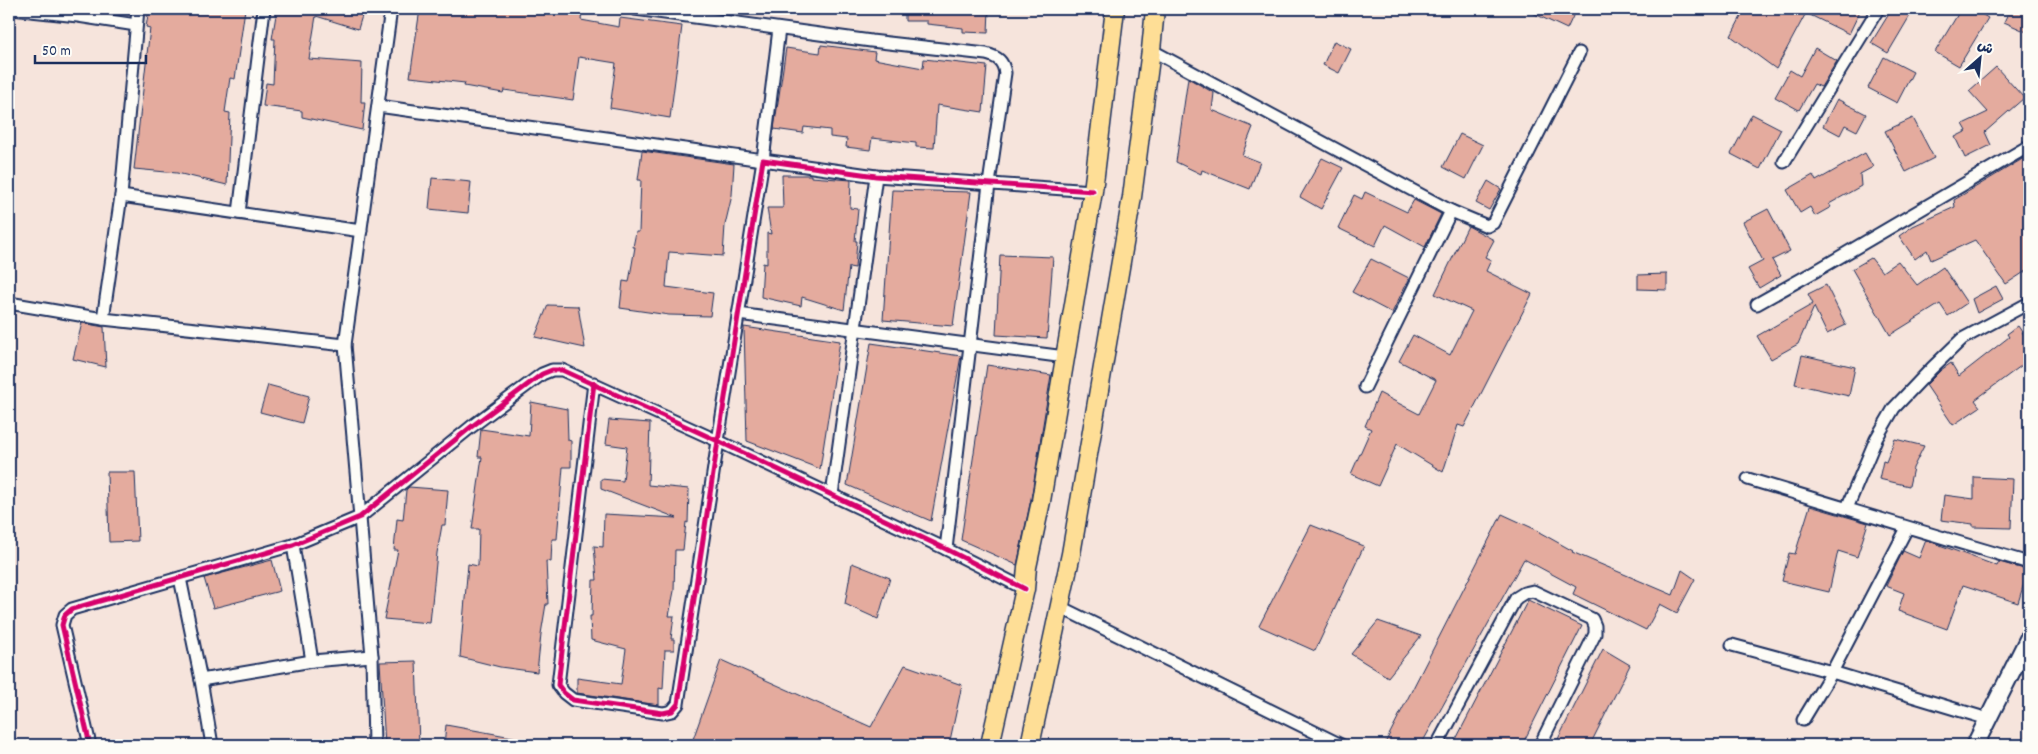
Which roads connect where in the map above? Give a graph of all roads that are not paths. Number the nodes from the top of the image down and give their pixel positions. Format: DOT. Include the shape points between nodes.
graph roads {
  1 [pos="12,9"];
  2 [pos="138,9"];
  3 [pos="264,9"];
  4 [pos="391,9"];
  5 [pos="635,9"];
  6 [pos="1115,9"];
  7 [pos="1155,9"];
  8 [pos="1878,9"];
  9 [pos="672,11"];
  10 [pos="136,25"];
  11 [pos="779,29"];
  12 [pos="1151,50"];
  13 [pos="1579,53"];
  14 [pos="378,106"];
  15 [pos="2029,146"];
  16 [pos="762,160"];
  17 [pos="1784,162"];
  18 [pos="876,176"];
  19 [pos="989,184"];
  20 [pos="1093,191"];
  21 [pos="121,196"];
  22 [pos="1451,211"];
  23 [pos="238,213"];
  24 [pos="361,232"];
  25 [pos="9,303"];
  26 [pos="1757,304"];
  27 [pos="2029,304"];
  28 [pos="738,314"];
  29 [pos="103,319"];
  30 [pos="855,330"];
  31 [pos="345,345"];
  32 [pos="971,345"];
  33 [pos="1065,357"];
  34 [pos="594,384"];
  35 [pos="1365,386"];
  36 [pos="718,441"];
  37 [pos="1748,479"];
  38 [pos="832,495"];
  39 [pos="1847,508"];
  40 [pos="360,517"];
  41 [pos="1907,528"];
  42 [pos="294,544"];
  43 [pos="946,549"];
  44 [pos="2029,563"];
  45 [pos="180,578"];
  46 [pos="1025,589"];
  47 [pos="1060,607"];
  48 [pos="2029,637"];
  49 [pos="1732,645"];
  50 [pos="372,656"];
  51 [pos="312,662"];
  52 [pos="1832,672"];
  53 [pos="201,680"];
  54 [pos="1988,719"];
  55 [pos="1804,720"];
  56 [pos="90,745"];
  57 [pos="212,745"];
  58 [pos="374,745"];
  59 [pos="990,745"];
  60 [pos="1030,745"];
  61 [pos="1341,745"];
  62 [pos="1437,745"];
  63 [pos="1540,745"];
  64 [pos="1975,745"];
  1 -- 10 [label="street"];
  2 -- 10 [label="street"];
  3 -- 23 [label="street"];
  4 -- 14 [label="street"];
  5 -- 9 [label="street"];
  6 -- 20 [label="main road"];
  7 -- 12 [label="main road"];
  8 -- 17 [label="street"];
  9 -- 11 [label="street"];
  10 -- 21 [label="street"];
  11 -- 16 [label="street"];
  11 -- 19 [label="street" via="986,54 1000,60 1005,73"];
  12 -- 22 [label="street"];
  12 -- 47 [label="main road" via="1132,197"];
  13 -- 22 [label="street" via="1493,223 1487,226"];
  14 -- 16 [label="street"];
  14 -- 24 [label="street"];
  15 -- 26 [label="street"];
  16 -- 18 [label="street"];
  16 -- 28 [label="street"];
  18 -- 19 [label="street"];
  18 -- 30 [label="street"];
  19 -- 20 [label="street"];
  19 -- 32 [label="street"];
  20 -- 33 [label="main road"];
  21 -- 23 [label="street"];
  21 -- 29 [label="street"];
  22 -- 35 [label="street"];
  23 -- 24 [label="street"];
  24 -- 31 [label="street"];
  25 -- 29 [label="street"];
  27 -- 39 [label="street" via="1962,339 1894,408 1876,439"];
  28 -- 30 [label="street"];
  28 -- 36 [label="street"];
  29 -- 31 [label="street"];
  30 -- 32 [label="street"];
  30 -- 38 [label="street"];
  31 -- 40 [label="street"];
  32 -- 33 [label="street"];
  32 -- 43 [label="street"];
  33 -- 46 [label="main road"];
  34 -- 36 [label="street"];
  34 -- 36 [label="street" via="558,685 573,700 663,713 672,711 678,704"];
  34 -- 40 [label="street" via="562,370 542,374"];
  36 -- 38 [label="street"];
  37 -- 39 [label="street"];
  38 -- 43 [label="street"];
  39 -- 41 [label="street"];
  40 -- 42 [label="street"];
  40 -- 50 [label="street"];
  41 -- 44 [label="street"];
  41 -- 52 [label="street"];
  42 -- 45 [label="street"];
  42 -- 51 [label="street"];
  43 -- 46 [label="street"];
  45 -- 53 [label="street"];
  45 -- 56 [label="street" via="72,609 65,615 62,625"];
  46 -- 59 [label="main road"];
  47 -- 60 [label="main road"];
  47 -- 61 [label="street"];
  48 -- 54 [label="street"];
  49 -- 52 [label="street"];
  50 -- 51 [label="street"];
  50 -- 58 [label="street"];
  51 -- 53 [label="street"];
  52 -- 54 [label="street"];
  52 -- 55 [label="street"];
  53 -- 57 [label="street"];
  54 -- 64 [label="street"];
  62 -- 63 [label="street" via="1516,598 1533,590 1592,619 1595,626 1595,634"];
}
